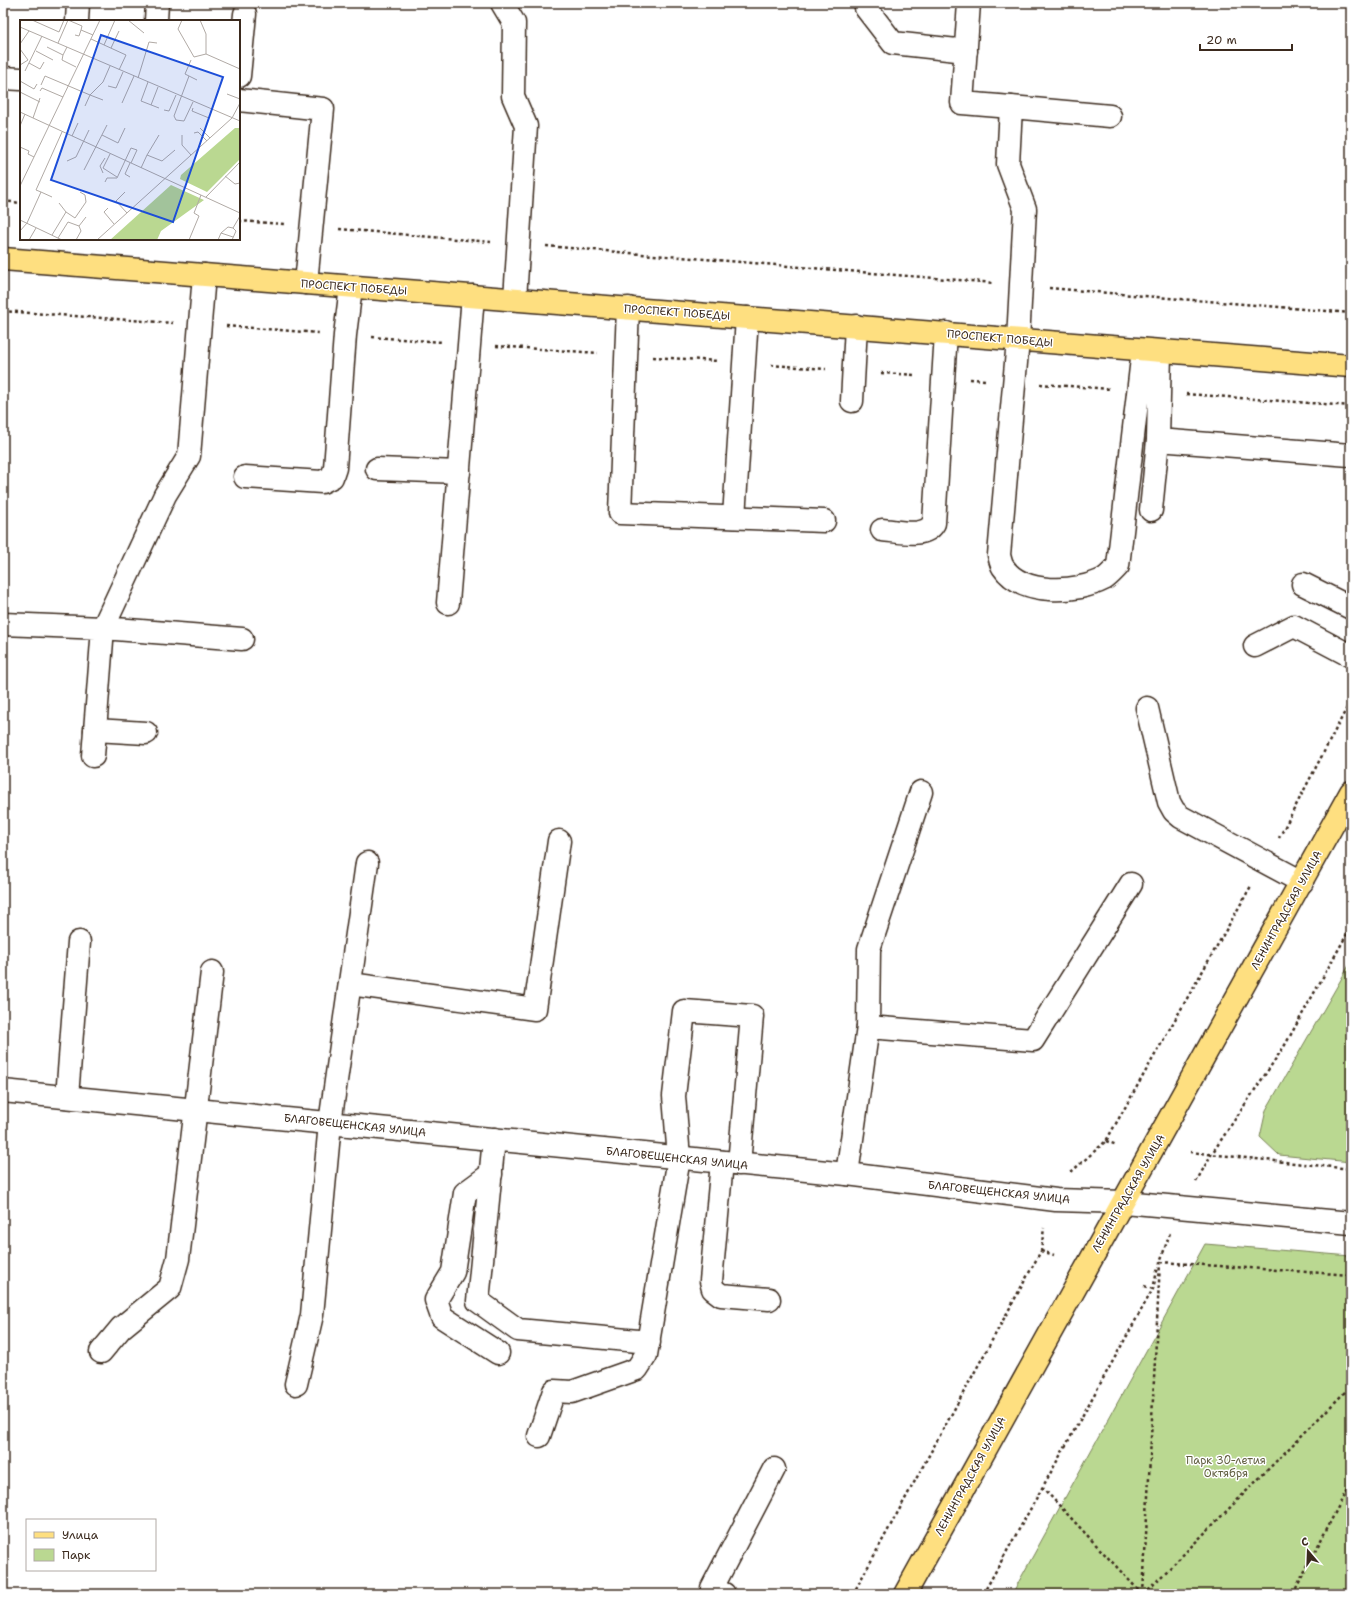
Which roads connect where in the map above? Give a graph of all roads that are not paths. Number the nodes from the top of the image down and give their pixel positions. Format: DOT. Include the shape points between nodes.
graph roads {
  1 [pos="78,3"];
  2 [pos="157,3"];
  3 [pos="502,3"];
  4 [pos="969,3"];
  5 [pos="866,8"];
  6 [pos="245,14"];
  7 [pos="77,20"];
  8 [pos="156,20"];
  9 [pos="966,51"];
  10 [pos="240,66"];
  11 [pos="3,78"];
  12 [pos="20,80"];
  13 [pos="240,100"];
  14 [pos="1011,107"];
  15 [pos="1110,116"];
  16 [pos="3,259"];
  17 [pos="204,275"];
  18 [pos="306,283"];
  19 [pos="351,287"];
  20 [pos="473,296"];
  21 [pos="515,299"];
  22 [pos="628,308"];
  23 [pos="747,318"];
  24 [pos="856,326"];
  25 [pos="946,333"];
  26 [pos="1018,340"];
  27 [pos="1152,351"];
  28 [pos="1351,366"];
  29 [pos="1149,392"];
  30 [pos="852,401"];
  31 [pos="1158,440"];
  32 [pos="1350,455"];
  33 [pos="377,469"];
  34 [pos="459,472"];
  35 [pos="245,477"];
  36 [pos="1152,510"];
  37 [pos="734,517"];
  38 [pos="824,521"];
  39 [pos="882,530"];
  40 [pos="1303,584"];
  41 [pos="448,603"];
  42 [pos="1351,608"];
  43 [pos="3,624"];
  44 [pos="103,628"];
  45 [pos="242,639"];
  46 [pos="1255,646"];
  47 [pos="1351,656"];
  48 [pos="1147,708"];
  49 [pos="95,730"];
  50 [pos="146,733"];
  51 [pos="93,756"];
  52 [pos="922,792"];
  53 [pos="1351,792"];
  54 [pos="559,840"];
  55 [pos="367,863"];
  56 [pos="1302,882"];
  57 [pos="1131,884"];
  58 [pos="79,942"];
  59 [pos="212,972"];
  60 [pos="350,984"];
  61 [pos="868,1027"];
  62 [pos="3,1091"];
  63 [pos="67,1097"];
  64 [pos="196,1110"];
  65 [pos="330,1123"];
  66 [pos="494,1139"];
  67 [pos="679,1158"];
  68 [pos="730,1163"];
  69 [pos="491,1174"];
  70 [pos="847,1174"];
  71 [pos="1124,1202"];
  72 [pos="1351,1223"];
  73 [pos="769,1299"];
  74 [pos="649,1342"];
  75 [pos="101,1352"];
  76 [pos="498,1353"];
  77 [pos="296,1384"];
  78 [pos="539,1436"];
  79 [pos="774,1469"];
  80 [pos="724,1594"];
  81 [pos="906,1594"];
  1 -- 7 [label="street"];
  2 -- 8 [label="street"];
  3 -- 21 [label="street" via="514,23 513,96 526,126"];
  4 -- 9 [label="street"];
  5 -- 9 [label="street" via="892,43"];
  6 -- 10 [label="street"];
  9 -- 14 [label="street" via="962,103"];
  11 -- 12 [label="street"];
  13 -- 18 [label="street" via="323,108"];
  14 -- 15 [label="street"];
  14 -- 26 [label="street" via="1008,164 1025,209"];
  16 -- 17 [label="main road, ПРОСПЕКТ ПОБЕДЫ"];
  17 -- 18 [label="main road, ПРОСПЕКТ ПОБЕДЫ"];
  17 -- 44 [label="street" via="189,456 165,495"];
  18 -- 19 [label="main road, ПРОСПЕКТ ПОБЕДЫ"];
  19 -- 20 [label="main road, ПРОСПЕКТ ПОБЕДЫ"];
  19 -- 35 [label="street" via="335,468 332,477 322,482"];
  20 -- 21 [label="main road, ПРОСПЕКТ ПОБЕДЫ"];
  20 -- 34 [label="street"];
  21 -- 22 [label="main road, ПРОСПЕКТ ПОБЕДЫ"];
  22 -- 23 [label="main road, ПРОСПЕКТ ПОБЕДЫ"];
  22 -- 37 [label="street" via="620,513"];
  23 -- 24 [label="main road, ПРОСПЕКТ ПОБЕДЫ"];
  23 -- 37 [label="street"];
  24 -- 25 [label="main road, ПРОСПЕКТ ПОБЕДЫ"];
  24 -- 30 [label="street"];
  25 -- 26 [label="main road, ПРОСПЕКТ ПОБЕДЫ"];
  25 -- 39 [label="street" via="934,523 930,530 923,533"];
  26 -- 27 [label="main road, ПРОСПЕКТ ПОБЕДЫ"];
  26 -- 29 [label="street" via="999,555 1003,567 1031,586 1069,590 1105,579 1118,566"];
  27 -- 28 [label="main road, ПРОСПЕКТ ПОБЕДЫ"];
  27 -- 29 [label="street"];
  29 -- 31 [label="street"];
  31 -- 32 [label="street"];
  31 -- 36 [label="street"];
  33 -- 34 [label="street"];
  34 -- 41 [label="street"];
  37 -- 38 [label="street"];
  40 -- 42 [label="street"];
  43 -- 44 [label="street"];
  44 -- 45 [label="street"];
  44 -- 49 [label="street"];
  46 -- 47 [label="street" via="1294,626"];
  48 -- 56 [label="street" via="1169,802 1174,811"];
  49 -- 50 [label="street"];
  49 -- 51 [label="street"];
  52 -- 61 [label="street" via="869,949"];
  53 -- 56 [label="main road, ЛЕНИНГРАДСКАЯ УЛИЦА"];
  54 -- 60 [label="street" via="535,1009"];
  55 -- 60 [label="street"];
  56 -- 71 [label="main road, ЛЕНИНГРАДСКАЯ УЛИЦА"];
  57 -- 61 [label="street" via="1033,1040"];
  58 -- 63 [label="street"];
  59 -- 64 [label="street"];
  60 -- 65 [label="street"];
  61 -- 70 [label="street"];
  62 -- 63 [label="street, БЛАГОВЕЩЕНСКАЯ УЛИЦА"];
  63 -- 64 [label="street, БЛАГОВЕЩЕНСКАЯ УЛИЦА"];
  64 -- 65 [label="street, БЛАГОВЕЩЕНСКАЯ УЛИЦА"];
  64 -- 75 [label="street" via="178,1259 170,1288 121,1328"];
  65 -- 66 [label="street, БЛАГОВЕЩЕНСКАЯ УЛИЦА"];
  65 -- 77 [label="street" via="312,1315"];
  66 -- 67 [label="street, БЛАГОВЕЩЕНСКАЯ УЛИЦА"];
  66 -- 69 [label="street"];
  67 -- 68 [label="street, БЛАГОВЕЩЕНСКАЯ УЛИЦА"];
  67 -- 68 [label="street" via="674,1096 684,1011 752,1016"];
  67 -- 74 [label="street"];
  68 -- 70 [label="street, БЛАГОВЕЩЕНСКАЯ УЛИЦА"];
  68 -- 73 [label="street" via="711,1281 713,1289 720,1296"];
  69 -- 74 [label="street" via="478,1300 518,1330"];
  69 -- 76 [label="street" via="466,1193 453,1272 436,1300 442,1317"];
  70 -- 71 [label="street, БЛАГОВЕЩЕНСКАЯ УЛИЦА" via="1056,1200"];
  71 -- 72 [label="street, БЛАГОВЕЩЕНСКАЯ УЛИЦА"];
  71 -- 81 [label="main road, ЛЕНИНГРАДСКАЯ УЛИЦА" via="1086,1266"];
  74 -- 78 [label="street" via="646,1355 637,1369 572,1392 554,1391"];
  79 -- 80 [label="street" via="712,1588"];
}
